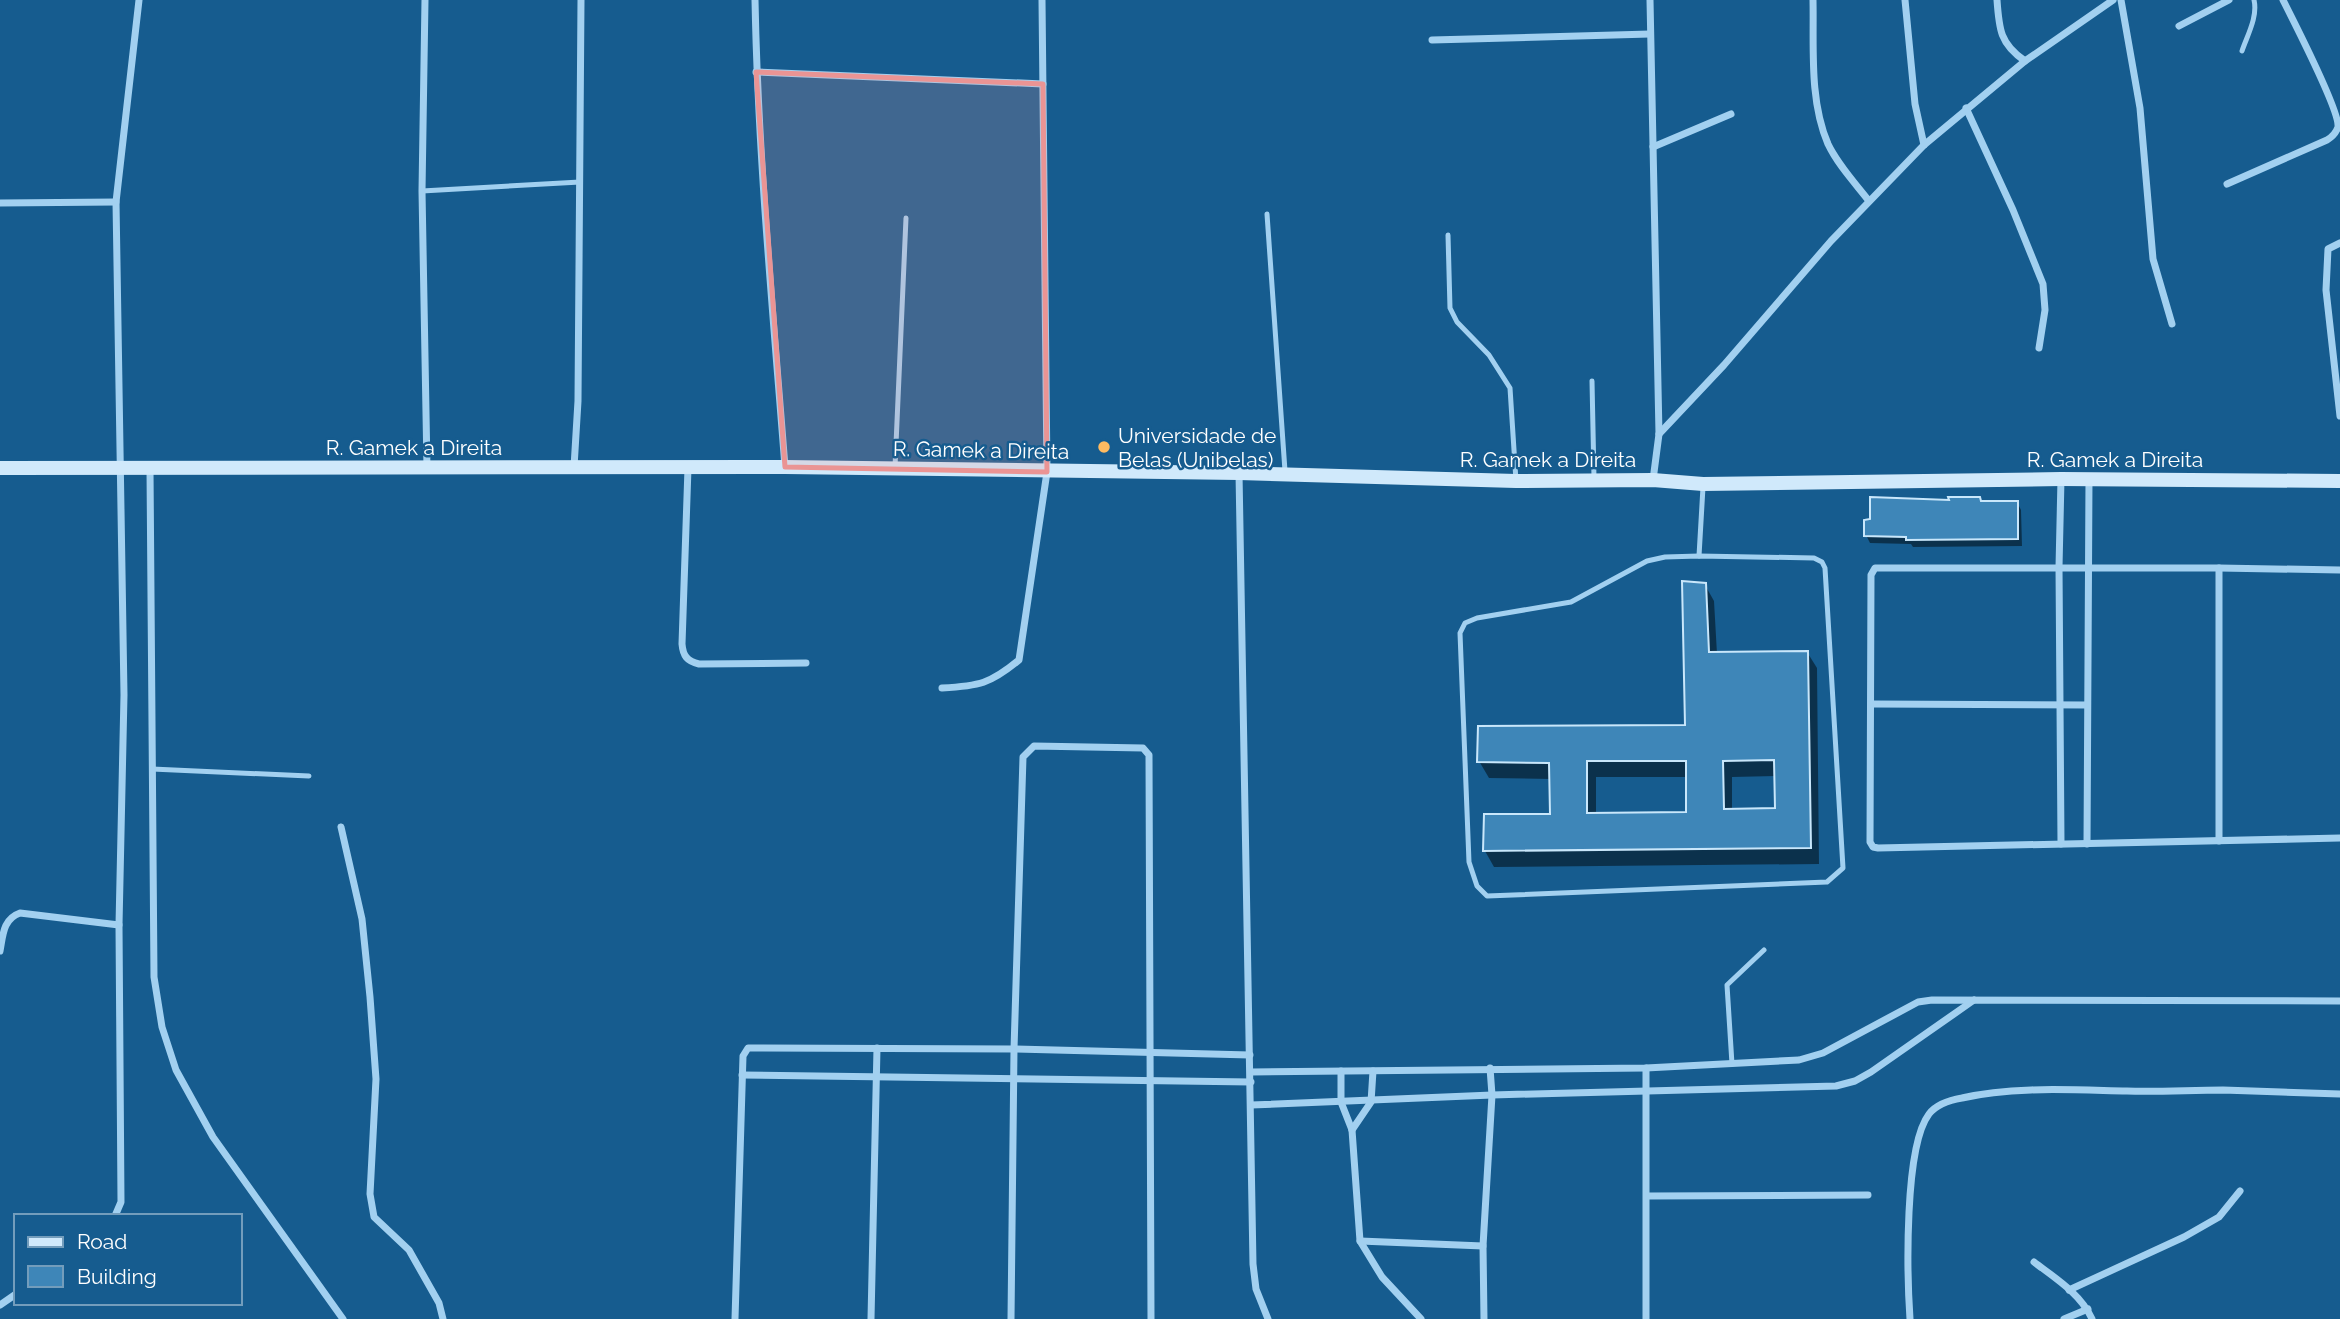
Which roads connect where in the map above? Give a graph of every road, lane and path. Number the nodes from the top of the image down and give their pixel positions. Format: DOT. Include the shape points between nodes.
graph roads {
  1 [pos="139,0"];
  2 [pos="425,0"];
  3 [pos="580,0"];
  4 [pos="755,0"];
  5 [pos="1042,0"];
  6 [pos="1650,0"];
  7 [pos="1813,0"];
  8 [pos="1905,0"];
  9 [pos="1997,0"];
  10 [pos="2113,0"];
  11 [pos="2121,0"];
  12 [pos="2229,0"];
  13 [pos="2254,0"];
  14 [pos="2283,0"];
  15 [pos="2179,26"];
  16 [pos="1650,34"];
  17 [pos="1432,40"];
  18 [pos="2242,51"];
  19 [pos="2025,61"];
  20 [pos="756,72"];
  21 [pos="1043,84"];
  22 [pos="2340,94"];
  23 [pos="2329,97"];
  24 [pos="1966,108"];
  25 [pos="1731,114"];
  26 [pos="1924,145"];
  27 [pos="1653,147"];
  28 [pos="580,182"];
  29 [pos="2227,184"];
  30 [pos="422,191"];
  31 [pos="1868,201"];
  32 [pos="117,202"];
  33 [pos="0,203"];
  34 [pos="1267,214"];
  35 [pos="906,218"];
  36 [pos="1448,235"];
  37 [pos="2340,243"];
  38 [pos="2172,324"];
  39 [pos="2039,348"];
  40 [pos="1592,381"];
  41 [pos="2340,416"];
  42 [pos="1659,434"];
  43 [pos="574,467"];
  44 [pos="785,467"];
  45 [pos="0,468"];
  46 [pos="688,468"];
  47 [pos="121,469"];
  48 [pos="150,469"];
  49 [pos="427,469"];
  50 [pos="895,469"];
  51 [pos="1047,472"];
  52 [pos="1239,473"];
  53 [pos="1285,475"];
  54 [pos="2061,479"];
  55 [pos="2089,479"];
  56 [pos="1516,481"];
  57 [pos="1594,481"];
  58 [pos="1653,481"];
  59 [pos="2340,481"];
  60 [pos="1703,484"];
  61 [pos="1699,556"];
  62 [pos="2059,567"];
  63 [pos="2088,568"];
  64 [pos="2219,568"];
  65 [pos="2340,570"];
  66 [pos="806,663"];
  67 [pos="942,688"];
  68 [pos="1871,705"];
  69 [pos="2060,705"];
  70 [pos="2087,705"];
  71 [pos="152,769"];
  72 [pos="309,776"];
  73 [pos="341,827"];
  74 [pos="2340,838"];
  75 [pos="2219,841"];
  76 [pos="2061,844"];
  77 [pos="2087,844"];
  78 [pos="120,925"];
  79 [pos="1764,950"];
  80 [pos="0,951"];
  81 [pos="1974,1000"];
  82 [pos="2340,1001"];
  83 [pos="877,1048"];
  84 [pos="1014,1049"];
  85 [pos="1149,1054"];
  86 [pos="1250,1055"];
  87 [pos="1732,1064"];
  88 [pos="1490,1068"];
  89 [pos="1646,1068"];
  90 [pos="1341,1071"];
  91 [pos="1373,1071"];
  92 [pos="1251,1072"];
  93 [pos="742,1075"];
  94 [pos="876,1077"];
  95 [pos="1013,1080"];
  96 [pos="1149,1082"];
  97 [pos="1251,1082"];
  98 [pos="1646,1092"];
  99 [pos="2340,1094"];
  100 [pos="1492,1095"];
  101 [pos="1341,1102"];
  102 [pos="1371,1102"];
  103 [pos="1251,1105"];
  104 [pos="1352,1130"];
  105 [pos="2240,1191"];
  106 [pos="1868,1195"];
  107 [pos="1647,1196"];
  108 [pos="117,1214"];
  109 [pos="1360,1241"];
  110 [pos="1483,1246"];
  111 [pos="2034,1262"];
  112 [pos="2069,1290"];
  113 [pos="2088,1309"];
  114 [pos="343,1319"];
  115 [pos="443,1319"];
  116 [pos="735,1319"];
  117 [pos="872,1319"];
  118 [pos="1011,1319"];
  119 [pos="1151,1319"];
  120 [pos="1268,1319"];
  121 [pos="1421,1319"];
  122 [pos="1484,1319"];
  123 [pos="1646,1319"];
  124 [pos="1909,1319"];
  125 [pos="2064,1319"];
  126 [pos="2092,1319"];
  1 -- 32 [label="street"];
  2 -- 30 [label="street"];
  3 -- 28 [label="street"];
  4 -- 20 [label="street"];
  5 -- 21 [label="street"];
  6 -- 16 [label="street"];
  7 -- 31 [label="street" via="1815,83 1821,120 1828,144"];
  8 -- 26 [label="street"];
  9 -- 19 [label="street" via="2002,40"];
  10 -- 19 [label="street"];
  11 -- 38 [label="street" via="2140,108 2153,259"];
  12 -- 15 [label="street"];
  13 -- 18 [label="lane"];
  14 -- 23 [label="street"];
  16 -- 17 [label="street"];
  16 -- 27 [label="street"];
  19 -- 24 [label="street"];
  20 -- 21 [label="street"];
  20 -- 44 [label="street"];
  21 -- 51 [label="street"];
  22 -- 23 [label="street"];
  23 -- 29 [label="street" via="2338,117 2334,135"];
  24 -- 26 [label="street"];
  24 -- 39 [label="street" via="2043,284 2045,310"];
  25 -- 27 [label="street"];
  26 -- 31 [label="street"];
  27 -- 42 [label="street"];
  28 -- 30 [label="lane"];
  28 -- 43 [label="street"];
  30 -- 49 [label="street"];
  31 -- 42 [label="street"];
  32 -- 33 [label="street"];
  32 -- 47 [label="street"];
  34 -- 53 [label="lane"];
  35 -- 50 [label="lane"];
  36 -- 56 [label="lane" via="1450,308 1510,388"];
  37 -- 41 [label="street" via="2328,250 2326,290"];
  40 -- 57 [label="lane"];
  42 -- 58 [label="street"];
  43 -- 46 [label="main road, R. Gamek a Direita"];
  43 -- 49 [label="main road, R. Gamek a Direita"];
  44 -- 46 [label="main road, R. Gamek a Direita"];
  44 -- 50 [label="main road, R. Gamek a Direita"];
  45 -- 47 [label="main road, R. Gamek a Direita"];
  46 -- 66 [label="street" via="683,654 699,664"];
  47 -- 48 [label="main road, R. Gamek a Direita"];
  47 -- 78 [label="street"];
  48 -- 49 [label="main road, R. Gamek a Direita"];
  48 -- 71 [label="street"];
  50 -- 51 [label="main road, R. Gamek a Direita"];
  51 -- 52 [label="main road, R. Gamek a Direita"];
  51 -- 67 [label="street" via="1019,660 998,677 976,686"];
  52 -- 53 [label="main road, R. Gamek a Direita"];
  52 -- 86 [label="street"];
  53 -- 56 [label="main road, R. Gamek a Direita"];
  54 -- 55 [label="main road, R. Gamek a Direita"];
  54 -- 60 [label="main road, R. Gamek a Direita"];
  54 -- 62 [label="street"];
  55 -- 59 [label="main road, R. Gamek a Direita"];
  55 -- 63 [label="street"];
  56 -- 57 [label="main road, R. Gamek a Direita"];
  57 -- 58 [label="main road, R. Gamek a Direita"];
  58 -- 60 [label="main road, R. Gamek a Direita"];
  60 -- 61 [label="lane"];
  61 -- 61 [label="lane" via="1814,558 1825,568 1843,868 1827,882 1488,897 1476,886 1469,862 1460,633 1465,623 1571,601 1647,561"];
  62 -- 63 [label="street"];
  62 -- 68 [label="street" via="1875,568 1871,575"];
  62 -- 69 [label="street"];
  63 -- 64 [label="street"];
  63 -- 70 [label="street"];
  64 -- 65 [label="street"];
  64 -- 75 [label="street"];
  68 -- 69 [label="street"];
  68 -- 76 [label="street" via="1873,848"];
  69 -- 70 [label="street"];
  69 -- 76 [label="street"];
  70 -- 77 [label="street"];
  71 -- 72 [label="lane"];
  71 -- 114 [label="street" via="154,976 162,1027 176,1070 214,1137"];
  73 -- 115 [label="street" via="362,919 371,1011 376,1079 370,1194 374,1217 409,1250"];
  74 -- 75 [label="street"];
  75 -- 77 [label="street"];
  76 -- 77 [label="street"];
  78 -- 80 [label="street" via="20,913 7,921"];
  78 -- 108 [label="street" via="121,1202"];
  79 -- 87 [label="lane" via="1727,985"];
  81 -- 82 [label="street"];
  81 -- 87 [label="street" via="1918,1002 1811,1058"];
  81 -- 98 [label="street" via="1871,1072 1845,1084"];
  83 -- 84 [label="street"];
  83 -- 93 [label="street" via="753,1047 743,1055"];
  83 -- 94 [label="street"];
  84 -- 85 [label="street"];
  84 -- 85 [label="street" via="1023,757 1034,746 1143,748 1149,755"];
  84 -- 95 [label="street"];
  85 -- 86 [label="street"];
  85 -- 96 [label="street"];
  86 -- 92 [label="street"];
  87 -- 89 [label="street"];
  88 -- 89 [label="street"];
  88 -- 91 [label="street"];
  88 -- 100 [label="street"];
  89 -- 98 [label="street"];
  90 -- 91 [label="street"];
  90 -- 92 [label="street"];
  90 -- 101 [label="street"];
  91 -- 102 [label="street"];
  92 -- 97 [label="street"];
  93 -- 94 [label="street"];
  93 -- 116 [label="street"];
  94 -- 95 [label="street"];
  94 -- 117 [label="street"];
  95 -- 96 [label="street"];
  95 -- 118 [label="street"];
  96 -- 97 [label="street"];
  96 -- 119 [label="street"];
  97 -- 103 [label="street"];
  98 -- 100 [label="street"];
  98 -- 107 [label="street"];
  99 -- 124 [label="street" via="2058,1090 1987,1094 1942,1104 1930,1112 1920,1131 1912,1168"];
  100 -- 102 [label="street"];
  100 -- 110 [label="street"];
  101 -- 102 [label="street"];
  101 -- 103 [label="street"];
  101 -- 104 [label="street"];
  102 -- 104 [label="street"];
  103 -- 120 [label="street" via="1253,1264 1256,1289"];
  104 -- 109 [label="street"];
  105 -- 112 [label="street" via="2219,1217"];
  106 -- 107 [label="street"];
  107 -- 123 [label="street"];
  109 -- 110 [label="street"];
  109 -- 121 [label="street" via="1382,1277"];
  110 -- 122 [label="street"];
  111 -- 112 [label="street"];
  112 -- 113 [label="street"];
  113 -- 125 [label="street"];
  113 -- 126 [label="street"];
}
